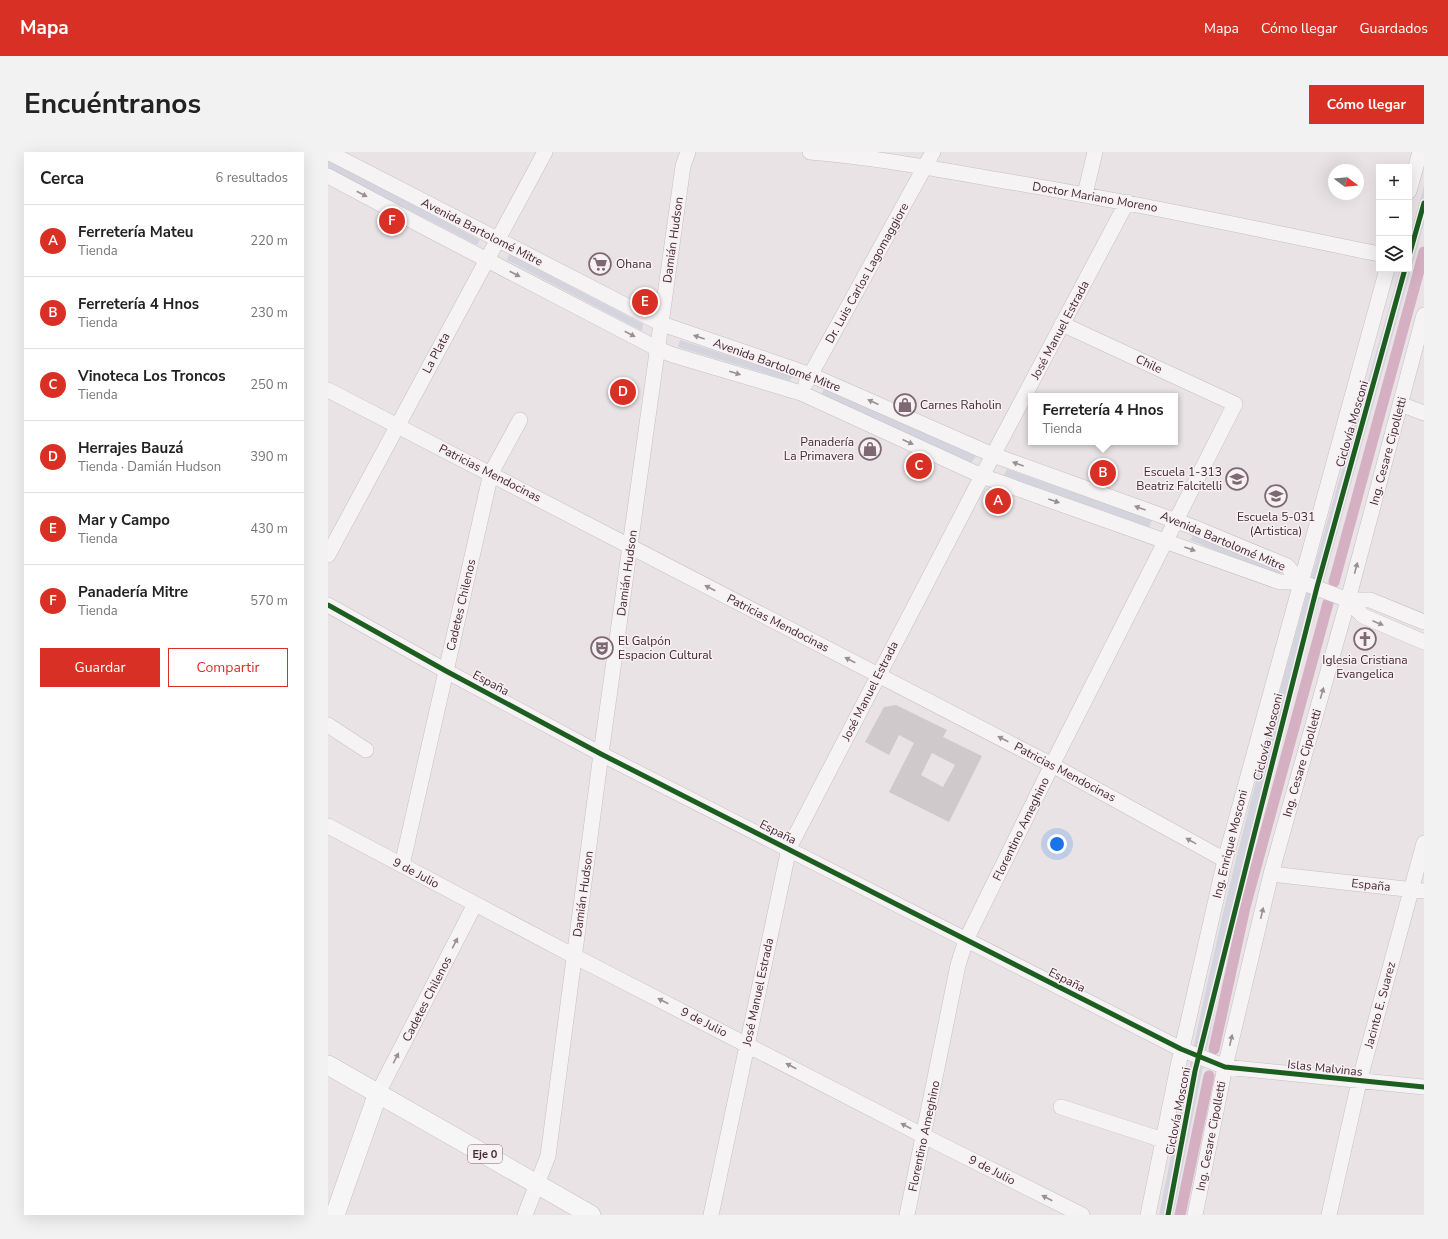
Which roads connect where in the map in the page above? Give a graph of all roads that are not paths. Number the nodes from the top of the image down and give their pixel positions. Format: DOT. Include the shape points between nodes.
graph roads {
  1 [pos="328,152"];
  2 [pos="545,152"];
  3 [pos="688,152"];
  4 [pos="810,152"];
  5 [pos="933,152"];
  6 [pos="1095,152"];
  7 [pos="1420,152"];
  8 [pos="925,167"];
  9 [pos="328,176"];
  10 [pos="1412,180"];
  11 [pos="1085,194"];
  12 [pos="1127,202"];
  13 [pos="497,240"];
  14 [pos="1376,253"];
  15 [pos="487,259"];
  16 [pos="1386,272"];
  17 [pos="1424,315"];
  18 [pos="662,324"];
  19 [pos="1062,324"];
  20 [pos="658,349"];
  21 [pos="811,374"];
  22 [pos="328,390"];
  23 [pos="801,393"];
  24 [pos="1235,404"];
  25 [pos="1400,404"];
  26 [pos="1424,413"];
  27 [pos="520,420"];
  28 [pos="397,425"];
  29 [pos="993,455"];
  30 [pos="491,473"];
  31 [pos="982,476"];
  32 [pos="1176,521"];
  33 [pos="1166,540"];
  34 [pos="631,547"];
  35 [pos="328,555"];
  36 [pos="1301,582"];
  37 [pos="1348,600"];
  38 [pos="328,605"];
  39 [pos="1424,622"];
  40 [pos="1424,642"];
  41 [pos="446,670"];
  42 [pos="878,674"];
  43 [pos="328,725"];
  44 [pos="366,750"];
  45 [pos="601,754"];
  46 [pos="1052,765"];
  47 [pos="328,826"];
  48 [pos="1424,843"];
  49 [pos="789,848"];
  50 [pos="1225,860"];
  51 [pos="402,865"];
  52 [pos="1271,874"];
  53 [pos="1417,890"];
  54 [pos="475,904"];
  55 [pos="966,940"];
  56 [pos="574,956"];
  57 [pos="747,1044"];
  58 [pos="1181,1049"];
  59 [pos="328,1065"];
  60 [pos="1225,1067"];
  61 [pos="1359,1082"];
  62 [pos="1424,1087"];
  63 [pos="378,1093"];
  64 [pos="1061,1107"];
  65 [pos="924,1136"];
  66 [pos="1163,1140"];
  67 [pos="538,1184"];
  68 [pos="334,1205"];
  69 [pos="525,1215"];
  70 [pos="590,1215"];
  71 [pos="711,1215"];
  72 [pos="907,1215"];
  73 [pos="1082,1215"];
  74 [pos="1148,1215"];
  75 [pos="1195,1215"];
  76 [pos="1329,1215"];
  1 -- 13 [label="street, Avenida Bartolomé Mitre"];
  2 -- 13 [label="street, La Plata"];
  3 -- 18 [label="street, Damián Hudson" via="683,166"];
  4 -- 8 [label="street, Doctor Mariano Moreno"];
  5 -- 8 [label="street, Dr. Luis Carlos Lagomaggiore"];
  6 -- 11 [label="street"];
  7 -- 10 [label="street"];
  8 -- 11 [label="street, Doctor Mariano Moreno"];
  8 -- 21 [label="street, Dr. Luis Carlos Lagomaggiore"];
  9 -- 15 [label="street, Avenida Bartolomé Mitre, one-way"];
  11 -- 12 [label="street, Doctor Mariano Moreno"];
  12 -- 14 [label="street, Doctor Mariano Moreno"];
  12 -- 19 [label="street, José Manuel Estrada"];
  13 -- 15 [label="street, La Plata"];
  13 -- 18 [label="street, Avenida Bartolomé Mitre"];
  15 -- 20 [label="street, Avenida Bartolomé Mitre, one-way"];
  15 -- 28 [label="street, La Plata"];
  16 -- 36 [label="street, Ing. Enrique Mosconi"];
  17 -- 25 [label="street, Ing. Cesare Cipolletti"];
  18 -- 20 [label="street, Damián Hudson"];
  21 -- 18 [label="street, Avenida Bartolomé Mitre, one-way"];
  19 -- 24 [label="street, Chile"];
  19 -- 29 [label="street, José Manuel Estrada"];
  20 -- 23 [label="street, Avenida Bartolomé Mitre, one-way"];
  20 -- 34 [label="street, Damián Hudson"];
  21 -- 23 [label="street, Dr. Luis Carlos Lagomaggiore"];
  29 -- 21 [label="street, Avenida Bartolomé Mitre, one-way"];
  22 -- 28 [label="street, Patricias Mendocinas"];
  23 -- 31 [label="street, Avenida Bartolomé Mitre, one-way"];
  24 -- 32 [label="street, Florentino Ameghino"];
  25 -- 26 [label="street"];
  37 -- 25 [label="street, Ing. Cesare Cipolletti, one-way"];
  27 -- 30 [label="street, Cadetes Chilenos"];
  28 -- 30 [label="street, Patricias Mendocinas"];
  28 -- 35 [label="street, La Plata"];
  29 -- 31 [label="street, José Manuel Estrada"];
  32 -- 29 [label="street, Avenida Bartolomé Mitre, one-way"];
  30 -- 34 [label="street, Patricias Mendocinas"];
  30 -- 41 [label="street, Cadetes Chilenos"];
  31 -- 33 [label="street, Avenida Bartolomé Mitre, one-way"];
  31 -- 42 [label="street, José Manuel Estrada"];
  32 -- 33 [label="street, Florentino Ameghino"];
  32 -- 36 [label="street, Avenida Bartolomé Mitre" via="1287,566"];
  33 -- 36 [label="street, Avenida Bartolomé Mitre, one-way" via="1280,582"];
  33 -- 46 [label="street, Florentino Ameghino"];
  42 -- 34 [label="street, Patricias Mendocinas, one-way"];
  34 -- 45 [label="street, Damián Hudson"];
  36 -- 37 [label="street, Avenida Bartolomé Mitre"];
  36 -- 50 [label="street, Ing. Enrique Mosconi"];
  37 -- 39 [label="street, Avenida Bartolomé Mitre" via="1370,600"];
  37 -- 40 [label="street, Avenida Bartolomé Mitre, one-way" via="1363,616"];
  52 -- 37 [label="street, Ing. Cesare Cipolletti, one-way"];
  38 -- 41 [label="street, España"];
  41 -- 45 [label="street, España"];
  41 -- 51 [label="street, Cadetes Chilenos"];
  46 -- 42 [label="street, Patricias Mendocinas, one-way"];
  42 -- 49 [label="street, José Manuel Estrada"];
  43 -- 44 [label="street"];
  45 -- 49 [label="street, España"];
  45 -- 56 [label="street, Damián Hudson"];
  50 -- 46 [label="street, Patricias Mendocinas, one-way"];
  46 -- 55 [label="street, Florentino Ameghino"];
  47 -- 51 [label="street, 9 de Julio"];
  48 -- 53 [label="street, Jacinto E. Suarez"];
  49 -- 55 [label="street, España"];
  49 -- 57 [label="street, José Manuel Estrada"];
  50 -- 58 [label="street, Ing. Enrique Mosconi"];
  51 -- 54 [label="street, 9 de Julio"];
  52 -- 53 [label="street, España"];
  60 -- 52 [label="street, Ing. Cesare Cipolletti, one-way"];
  53 -- 61 [label="street, Jacinto E. Suarez"];
  54 -- 56 [label="street, 9 de Julio"];
  63 -- 54 [label="street, Cadetes Chilenos, one-way"];
  55 -- 58 [label="street, España"];
  55 -- 65 [label="street, Florentino Ameghino" via="958,965"];
  57 -- 56 [label="street, 9 de Julio, one-way"];
  56 -- 67 [label="street, Damián Hudson" via="548,1156"];
  65 -- 57 [label="street, 9 de Julio, one-way"];
  57 -- 71 [label="street, José Manuel Estrada"];
  58 -- 60 [label="street, España"];
  58 -- 66 [label="street, Ing. Enrique Mosconi"];
  59 -- 63 [label="main road, Eje 0"];
  60 -- 61 [label="street, Islas Malvinas"];
  60 -- 75 [label="street, Ing. Cesare Cipolletti"];
  61 -- 62 [label="street, Islas Malvinas"];
  61 -- 76 [label="street, Jacinto E. Suarez"];
  63 -- 67 [label="main road, Eje 0"];
  63 -- 68 [label="main road"];
  64 -- 66 [label="street"];
  65 -- 72 [label="street, Florentino Ameghino"];
  73 -- 65 [label="street, 9 de Julio, one-way"];
  66 -- 74 [label="street, Ing. Enrique Mosconi"];
  67 -- 69 [label="street, Damián Hudson"];
  67 -- 70 [label="main road, Eje 0"];
}
